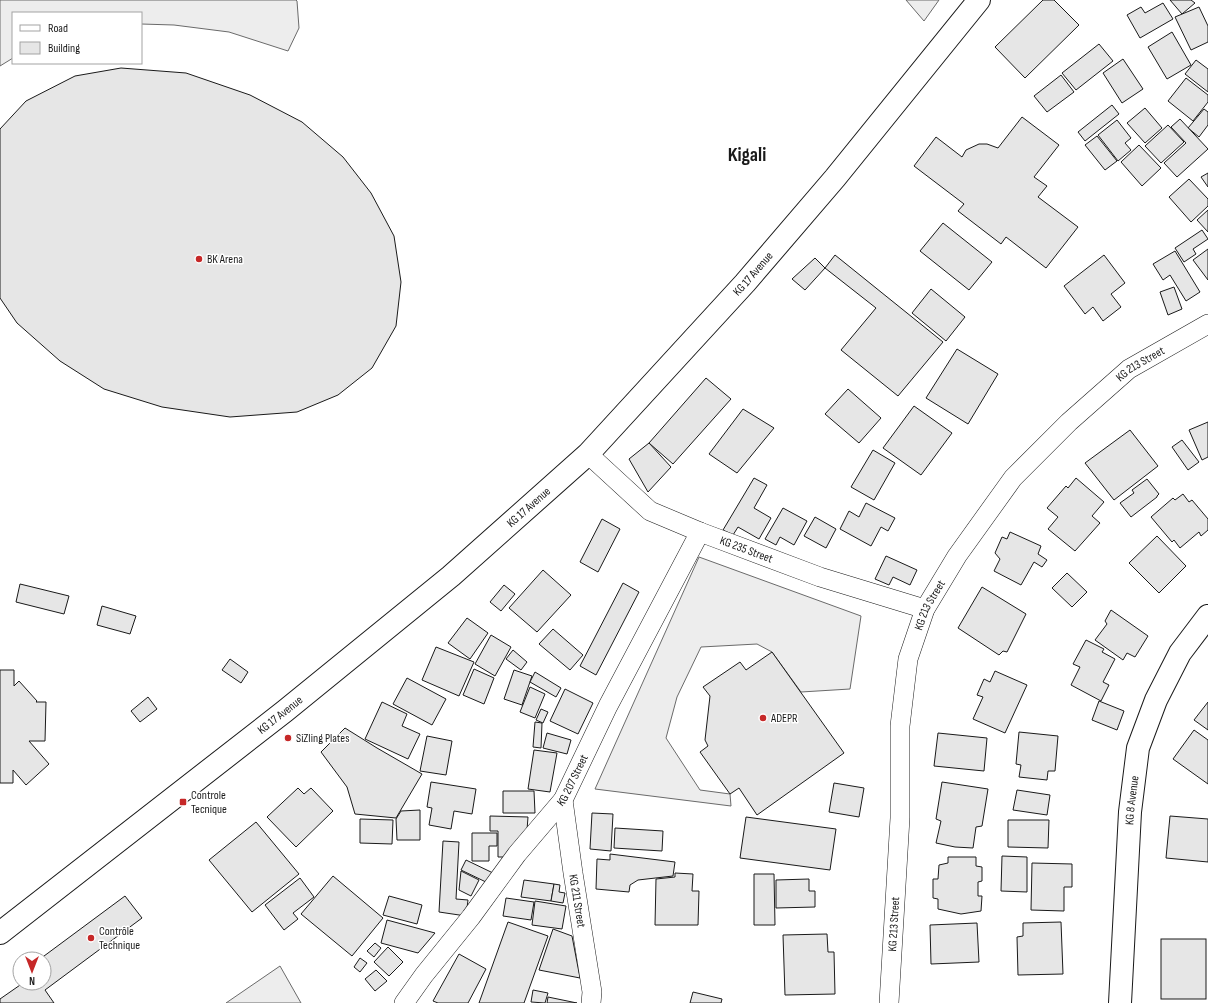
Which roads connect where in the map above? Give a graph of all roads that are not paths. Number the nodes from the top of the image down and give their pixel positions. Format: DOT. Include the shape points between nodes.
graph roads {
  1 [pos="979,0"];
  2 [pos="1208,324"];
  3 [pos="588,454"];
  4 [pos="700,532"];
  5 [pos="925,608"];
  6 [pos="1208,616"];
  7 [pos="563,800"];
  8 [pos="0,933"];
  9 [pos="404,1003"];
  10 [pos="591,1003"];
  11 [pos="889,1003"];
  12 [pos="1120,1003"];
  1 -- 3 [label="street, KG 17 Avenue" via="825,190 745,283"];
  2 -- 5 [label="street, KG 213 Street" via="1129,369 1069,422 1013,478 957,556"];
  3 -- 4 [label="street, KG 235 Street" via="650,511"];
  3 -- 8 [label="street, KG 17 Avenue" via="450,576 291,706"];
  4 -- 5 [label="street, KG 235 Street" via="820,577"];
  4 -- 7 [label="street, KG 207 Street" via="608,706"];
  5 -- 11 [label="street, KG 213 Street" via="908,659 900,726 900,818"];
  6 -- 12 [label="street, KG 8 Avenue" via="1180,653 1156,700 1138,748 1130,812"];
  7 -- 9 [label="street, KG 207 Street" via="517,854"];
  7 -- 10 [label="street, KG 211 Street" via="592,992"];
}
